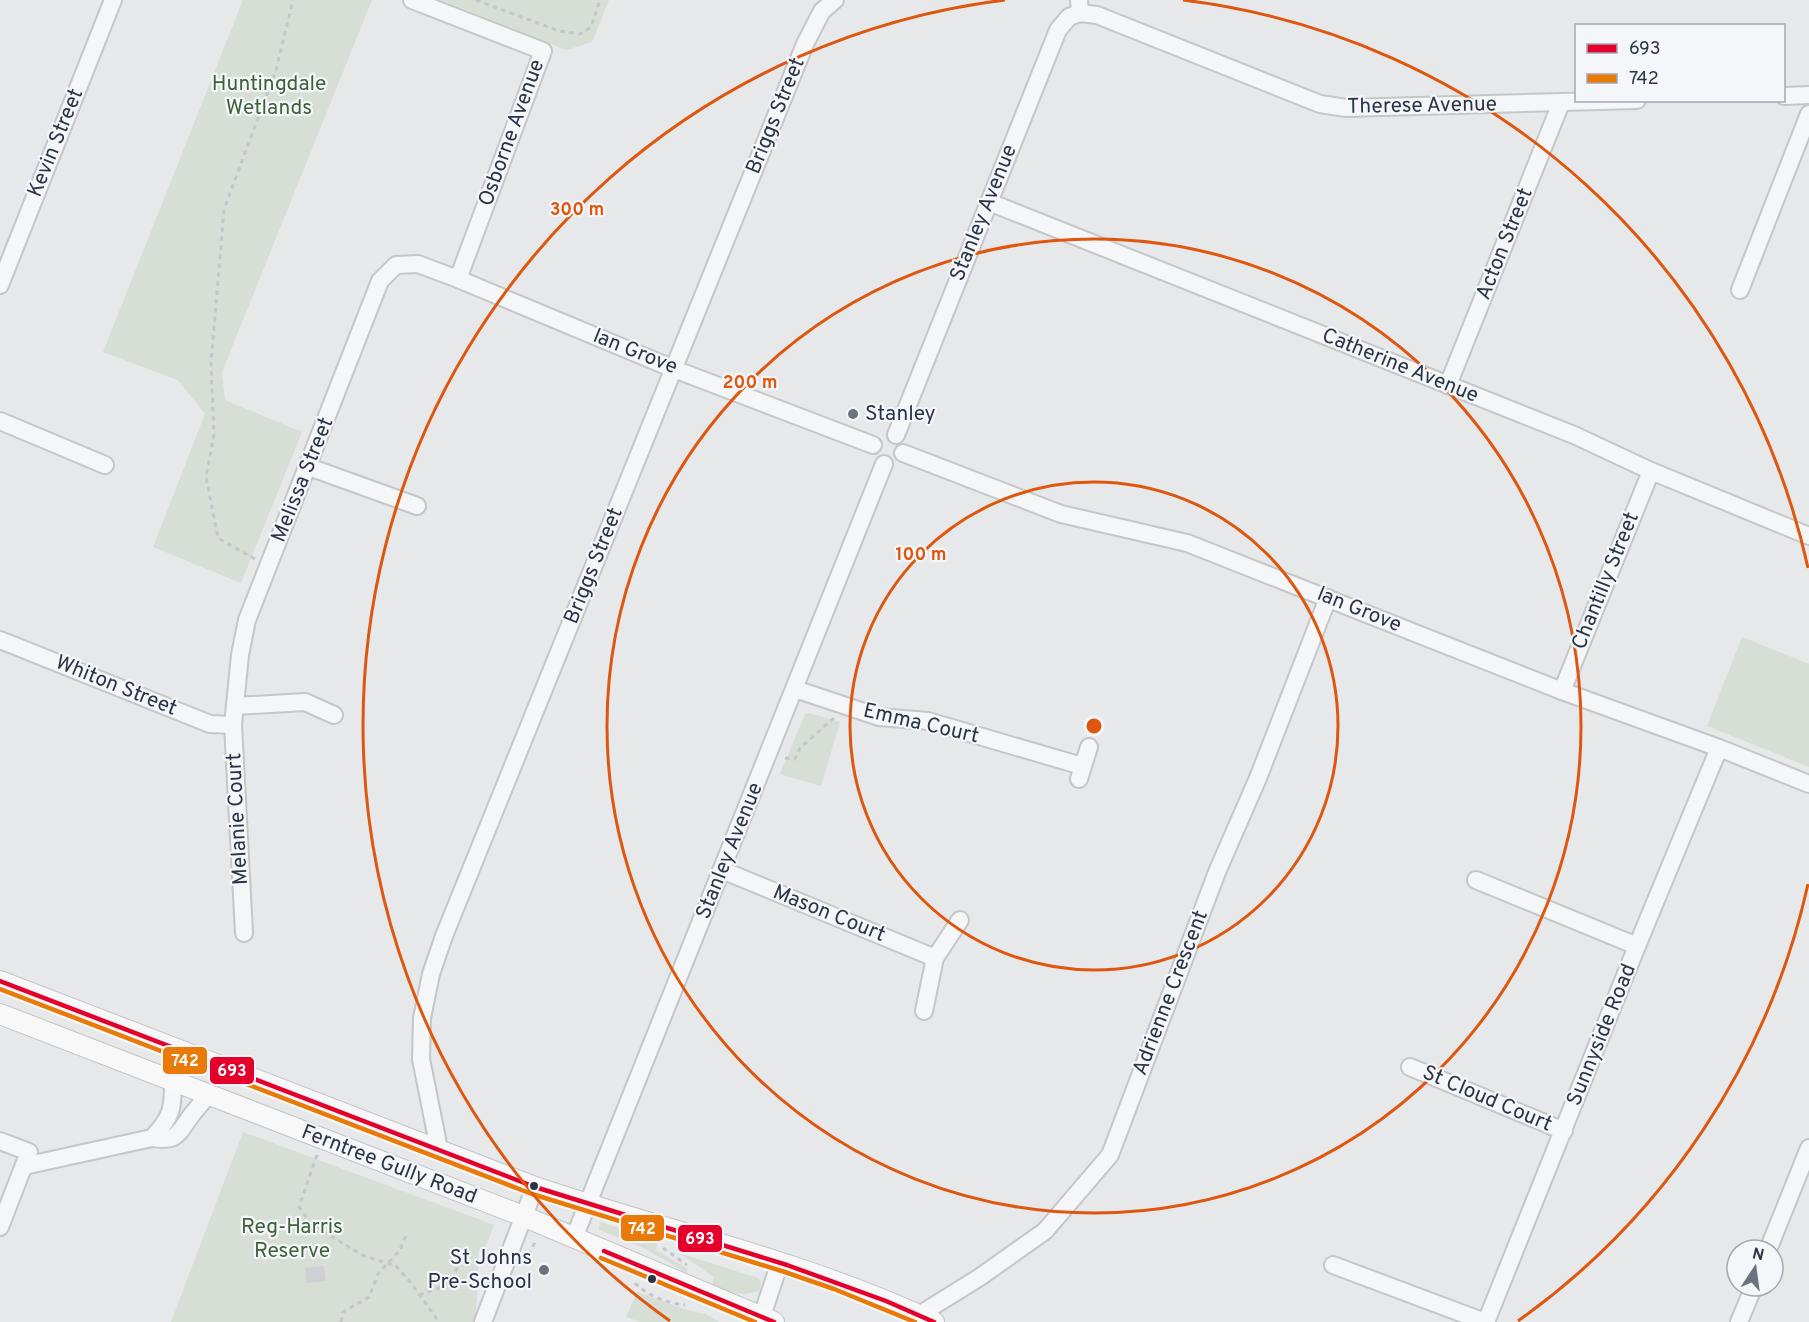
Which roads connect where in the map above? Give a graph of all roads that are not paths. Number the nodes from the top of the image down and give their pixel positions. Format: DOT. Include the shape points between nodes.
graph roads {
  1 [pos="113,0"];
  2 [pos="412,0"];
  3 [pos="834,0"];
  4 [pos="1080,6"];
  5 [pos="1809,95"];
  6 [pos="1785,96"];
  7 [pos="1586,102"];
  8 [pos="1561,103"];
  9 [pos="1809,114"];
  10 [pos="989,202"];
  11 [pos="396,265"];
  12 [pos="458,279"];
  13 [pos="0,285"];
  14 [pos="1740,290"];
  15 [pos="674,369"];
  16 [pos="1448,385"];
  17 [pos="0,421"];
  18 [pos="896,435"];
  19 [pos="873,445"];
  20 [pos="903,453"];
  21 [pos="884,464"];
  22 [pos="105,465"];
  23 [pos="309,467"];
  24 [pos="1651,471"];
  25 [pos="417,506"];
  26 [pos="1809,536"];
  27 [pos="1328,598"];
  28 [pos="0,640"];
  29 [pos="795,689"];
  30 [pos="1562,691"];
  31 [pos="235,706"];
  32 [pos="334,715"];
  33 [pos="233,725"];
  34 [pos="1089,747"];
  35 [pos="1719,748"];
  36 [pos="1809,784"];
  37 [pos="722,870"];
  38 [pos="1476,880"];
  39 [pos="960,921"];
  40 [pos="244,933"];
  41 [pos="1637,946"];
  42 [pos="935,958"];
  43 [pos="0,981"];
  44 [pos="924,1011"];
  45 [pos="0,1014"];
  46 [pos="1410,1067"];
  47 [pos="173,1082"];
  48 [pos="208,1095"];
  49 [pos="1564,1131"];
  50 [pos="152,1138"];
  51 [pos="0,1141"];
  52 [pos="1809,1148"];
  53 [pos="439,1149"];
  54 [pos="24,1166"];
  55 [pos="535,1187"];
  56 [pos="587,1205"];
  57 [pos="523,1216"];
  58 [pos="0,1227"];
  59 [pos="574,1238"];
  60 [pos="1773,1238"];
  61 [pos="780,1262"];
  62 [pos="1333,1265"];
  63 [pos="1749,1298"];
  64 [pos="926,1318"];
  65 [pos="765,1320"];
  66 [pos="483,1322"];
  67 [pos="1486,1322"];
  68 [pos="1739,1322"];
  1 -- 13 [label="street, Kevin Street"];
  2 -- 12 [label="street, Osborne Avenue" via="543,51"];
  3 -- 15 [label="street, Briggs Street" via="822,11 805,44"];
  4 -- 8 [label="street, Therese Avenue" via="1320,104 1346,108"];
  4 -- 10 [label="street, Stanley Avenue" via="1058,30"];
  5 -- 6 [label="street"];
  7 -- 8 [label="street, Therese Avenue"];
  8 -- 16 [label="street, Acton Street"];
  9 -- 14 [label="street"];
  10 -- 16 [label="street, Catherine Avenue"];
  10 -- 18 [label="street, Stanley Avenue"];
  11 -- 12 [label="street, Ian Grove" via="418,264"];
  11 -- 23 [label="street, Melissa Street" via="380,281"];
  12 -- 15 [label="street, Ian Grove"];
  15 -- 19 [label="street, Ian Grove"];
  15 -- 53 [label="street, Briggs Street" via="431,975 422,1018 421,1059"];
  16 -- 24 [label="street, Catherine Avenue" via="1574,435"];
  17 -- 22 [label="street"];
  18 -- 19 [label="street" via="883,434"];
  18 -- 20 [label="street" via="903,444"];
  19 -- 21 [label="street" via="876,458"];
  20 -- 21 [label="street" via="898,461"];
  20 -- 27 [label="street, Ian Grove" via="1061,514 1187,543"];
  21 -- 29 [label="street, Stanley Avenue"];
  23 -- 25 [label="street"];
  23 -- 31 [label="street, Melissa Street" via="248,620"];
  24 -- 26 [label="street, Catherine Avenue"];
  24 -- 30 [label="street, Chantilly Street"];
  27 -- 30 [label="street, Ian Grove"];
  27 -- 64 [label="street, Adrienne Crescent" via="1217,872 1110,1155 1045,1232"];
  28 -- 33 [label="street, Whiton Street" via="210,724"];
  29 -- 34 [label="street, Emma Court" via="879,717 928,721 1080,772"];
  29 -- 37 [label="street, Stanley Avenue"];
  30 -- 35 [label="street, Ian Grove"];
  31 -- 32 [label="street" via="305,702"];
  31 -- 33 [label="street, Melanie Court"];
  33 -- 40 [label="street, Melanie Court"];
  35 -- 36 [label="street, Ian Grove"];
  35 -- 41 [label="street, Sunnyside Road"];
  37 -- 42 [label="street, Mason Court"];
  37 -- 56 [label="street, Stanley Avenue"];
  38 -- 41 [label="street"];
  39 -- 42 [label="street"];
  41 -- 49 [label="street, Sunnyside Road"];
  42 -- 44 [label="street"];
  43 -- 53 [label="main road, Ferntree Gully Road"];
  45 -- 47 [label="main road, Ferntree Gully Road"];
  46 -- 49 [label="street, St Cloud Court"];
  47 -- 48 [label="main road, Ferntree Gully Road"];
  47 -- 50 [label="street" via="172,1111"];
  48 -- 50 [label="street" via="180,1134 166,1140"];
  48 -- 57 [label="main road, Ferntree Gully Road"];
  49 -- 67 [label="street, Sunnyside Road"];
  50 -- 54 [label="street"];
  51 -- 54 [label="street" via="29,1152"];
  52 -- 60 [label="street"];
  53 -- 55 [label="main road, Ferntree Gully Road"];
  54 -- 58 [label="street"];
  55 -- 56 [label="main road, Ferntree Gully Road"];
  55 -- 57 [label="street"];
  56 -- 59 [label="street, Stanley Avenue"];
  56 -- 61 [label="main road, Ferntree Gully Road"];
  57 -- 59 [label="main road, Ferntree Gully Road"];
  57 -- 66 [label="street"];
  59 -- 65 [label="main road, Ferntree Gully Road"];
  61 -- 64 [label="main road, Ferntree Gully Road"];
  61 -- 65 [label="street"];
  62 -- 67 [label="street"];
  63 -- 68 [label="street"];
}
